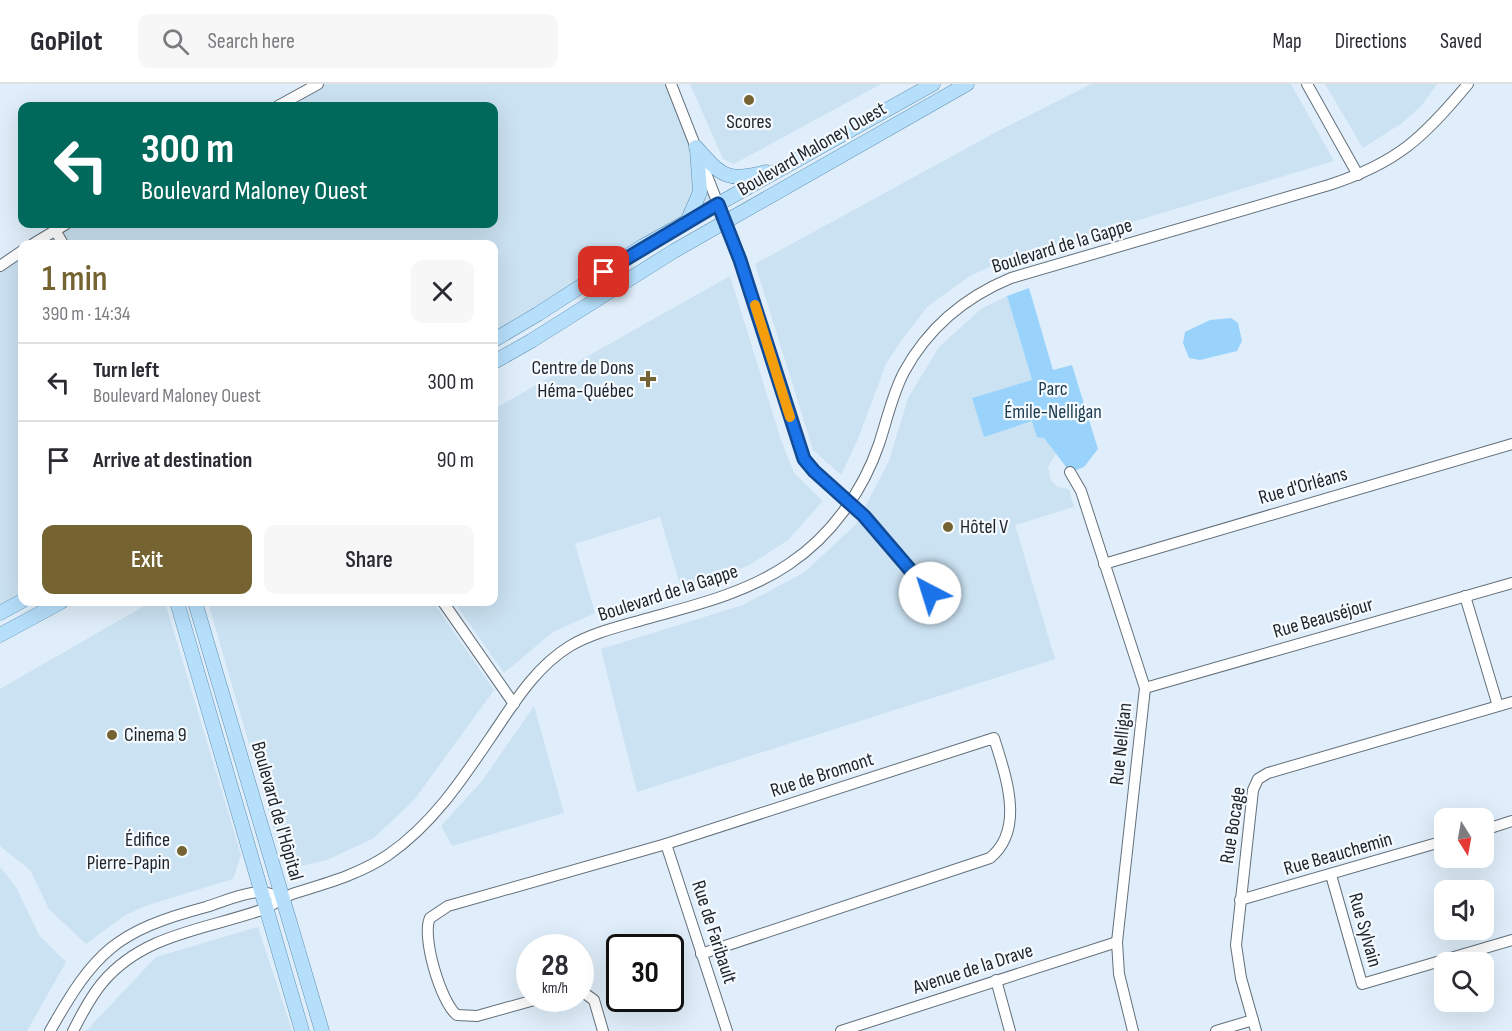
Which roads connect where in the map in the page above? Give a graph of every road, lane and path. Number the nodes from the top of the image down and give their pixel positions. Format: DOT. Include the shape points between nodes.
graph roads {
  1 [pos="318,84"];
  2 [pos="671,84"];
  3 [pos="933,84"];
  4 [pos="967,84"];
  5 [pos="1307,84"];
  6 [pos="1468,84"];
  7 [pos="285,102"];
  8 [pos="696,147"];
  9 [pos="783,168"];
  10 [pos="1358,175"];
  11 [pos="718,204"];
  12 [pos="688,221"];
  13 [pos="725,222"];
  14 [pos="59,228"];
  15 [pos="55,230"];
  16 [pos="42,240"];
  17 [pos="61,240"];
  18 [pos="18,254"];
  19 [pos="0,266"];
  20 [pos="498,338"];
  21 [pos="498,360"];
  22 [pos="1512,444"];
  23 [pos="1070,472"];
  24 [pos="850,502"];
  25 [pos="1104,564"];
  26 [pos="1512,583"];
  27 [pos="930,593"];
  28 [pos="1465,596"];
  29 [pos="18,603"];
  30 [pos="54,606"];
  31 [pos="178,606"];
  32 [pos="196,606"];
  33 [pos="446,606"];
  34 [pos="0,613"];
  35 [pos="0,635"];
  36 [pos="1145,688"];
  37 [pos="1512,702"];
  38 [pos="514,704"];
  39 [pos="1498,706"];
  40 [pos="1512,821"];
  41 [pos="1494,827"];
  42 [pos="666,844"];
  43 [pos="1434,844"];
  44 [pos="1331,875"];
  45 [pos="260,892"];
  46 [pos="282,897"];
  47 [pos="1240,900"];
  48 [pos="265,909"];
  49 [pos="1512,940"];
  50 [pos="1117,942"];
  51 [pos="701,954"];
  52 [pos="89,969"];
  53 [pos="996,980"];
  54 [pos="101,984"];
  55 [pos="594,1000"];
  56 [pos="516,1005"];
  57 [pos="1255,1025"];
  58 [pos="50,1031"];
  59 [pos="73,1031"];
  60 [pos="302,1031"];
  61 [pos="322,1031"];
  62 [pos="603,1031"];
  63 [pos="727,1031"];
  64 [pos="841,1031"];
  65 [pos="1010,1031"];
  66 [pos="1133,1031"];
  67 [pos="1216,1031"];
  1 -- 7 [label="street"];
  2 -- 8 [label="street"];
  3 -- 9 [label="main road, Boulevard Maloney Ouest"];
  4 -- 13 [label="main road, Boulevard Maloney Ouest"];
  5 -- 10 [label="street"];
  6 -- 10 [label="street, Boulevard de la Gappe" via="1415,142 1385,163"];
  8 -- 9 [label="main road" via="717,171 730,178"];
  8 -- 11 [label="street"];
  8 -- 12 [label="main road" via="700,192"];
  9 -- 11 [label="main road, Boulevard Maloney Ouest"];
  10 -- 24 [label="street, Boulevard de la Gappe" via="1011,278 973,297 940,324 912,359 893,396 869,469"];
  11 -- 12 [label="main road, Boulevard Maloney Ouest"];
  11 -- 13 [label="street"];
  12 -- 20 [label="main road, Boulevard Maloney Ouest"];
  13 -- 21 [label="main road, Boulevard Maloney Ouest"];
  13 -- 24 [label="street" via="804,459"];
  14 -- 15 [label="street"];
  15 -- 16 [label="street"];
  15 -- 17 [label="street"];
  18 -- 19 [label="street"];
  22 -- 25 [label="street, Rue d'Orléans"];
  23 -- 25 [label="street, Rue Nelligan" via="1081,491"];
  24 -- 27 [label="street"];
  24 -- 38 [label="street, Boulevard de la Gappe" via="804,554 776,572 729,595 573,644 535,675"];
  25 -- 36 [label="street, Rue Nelligan"];
  26 -- 28 [label="street, Rue Beauséjour"];
  28 -- 36 [label="street, Rue Beauséjour"];
  28 -- 39 [label="street"];
  29 -- 34 [label="main road"];
  30 -- 35 [label="main road"];
  31 -- 45 [label="main road, Boulevard de l'Hôpital"];
  32 -- 46 [label="main road, Boulevard de l'Hôpital"];
  33 -- 38 [label="street"];
  36 -- 50 [label="street, Rue Nelligan"];
  37 -- 39 [label="street, Rue Bocage"];
  38 -- 46 [label="street, Boulevard de la Gappe" via="452,792 400,845 349,875"];
  39 -- 47 [label="street, Rue Bocage" via="1262,775 1254,790"];
  40 -- 41 [label="street"];
  42 -- 51 [label="street, Rue de Faribault"];
  42 -- 51 [label="street, Rue de Bromont" via="994,738 1008,792 1008,826 1001,848 990,858"];
  42 -- 56 [label="street, Rue de Bromont" via="448,906 430,918 427,938 445,1000 457,1015 477,1016"];
  43 -- 44 [label="street, Rue Beauchemin"];
  44 -- 47 [label="street, Rue Beauchemin"];
  44 -- 49 [label="street, Rue Sylvain" via="1362,984"];
  45 -- 46 [label="street"];
  45 -- 48 [label="main road, Boulevard de l'Hôpital"];
  45 -- 52 [label="street" via="147,925 117,942"];
  46 -- 48 [label="street, Boulevard de la Gappe"];
  46 -- 61 [label="main road, Boulevard de l'Hôpital"];
  47 -- 57 [label="street, Rue Bocage" via="1237,956"];
  48 -- 54 [label="street, Boulevard de la Gappe" via="165,938 126,960"];
  48 -- 60 [label="main road, Boulevard de l'Hôpital"];
  50 -- 53 [label="street, Avenue de la Drave"];
  50 -- 66 [label="street, Rue Nelligan" via="1119,974"];
  51 -- 63 [label="street, Rue de Faribault"];
  52 -- 54 [label="street"];
  52 -- 58 [label="street"];
  53 -- 64 [label="street, Avenue de la Drave"];
  53 -- 65 [label="street"];
  54 -- 59 [label="street, Boulevard de la Gappe"];
  55 -- 62 [label="street"];
  57 -- 67 [label="street"];
}
